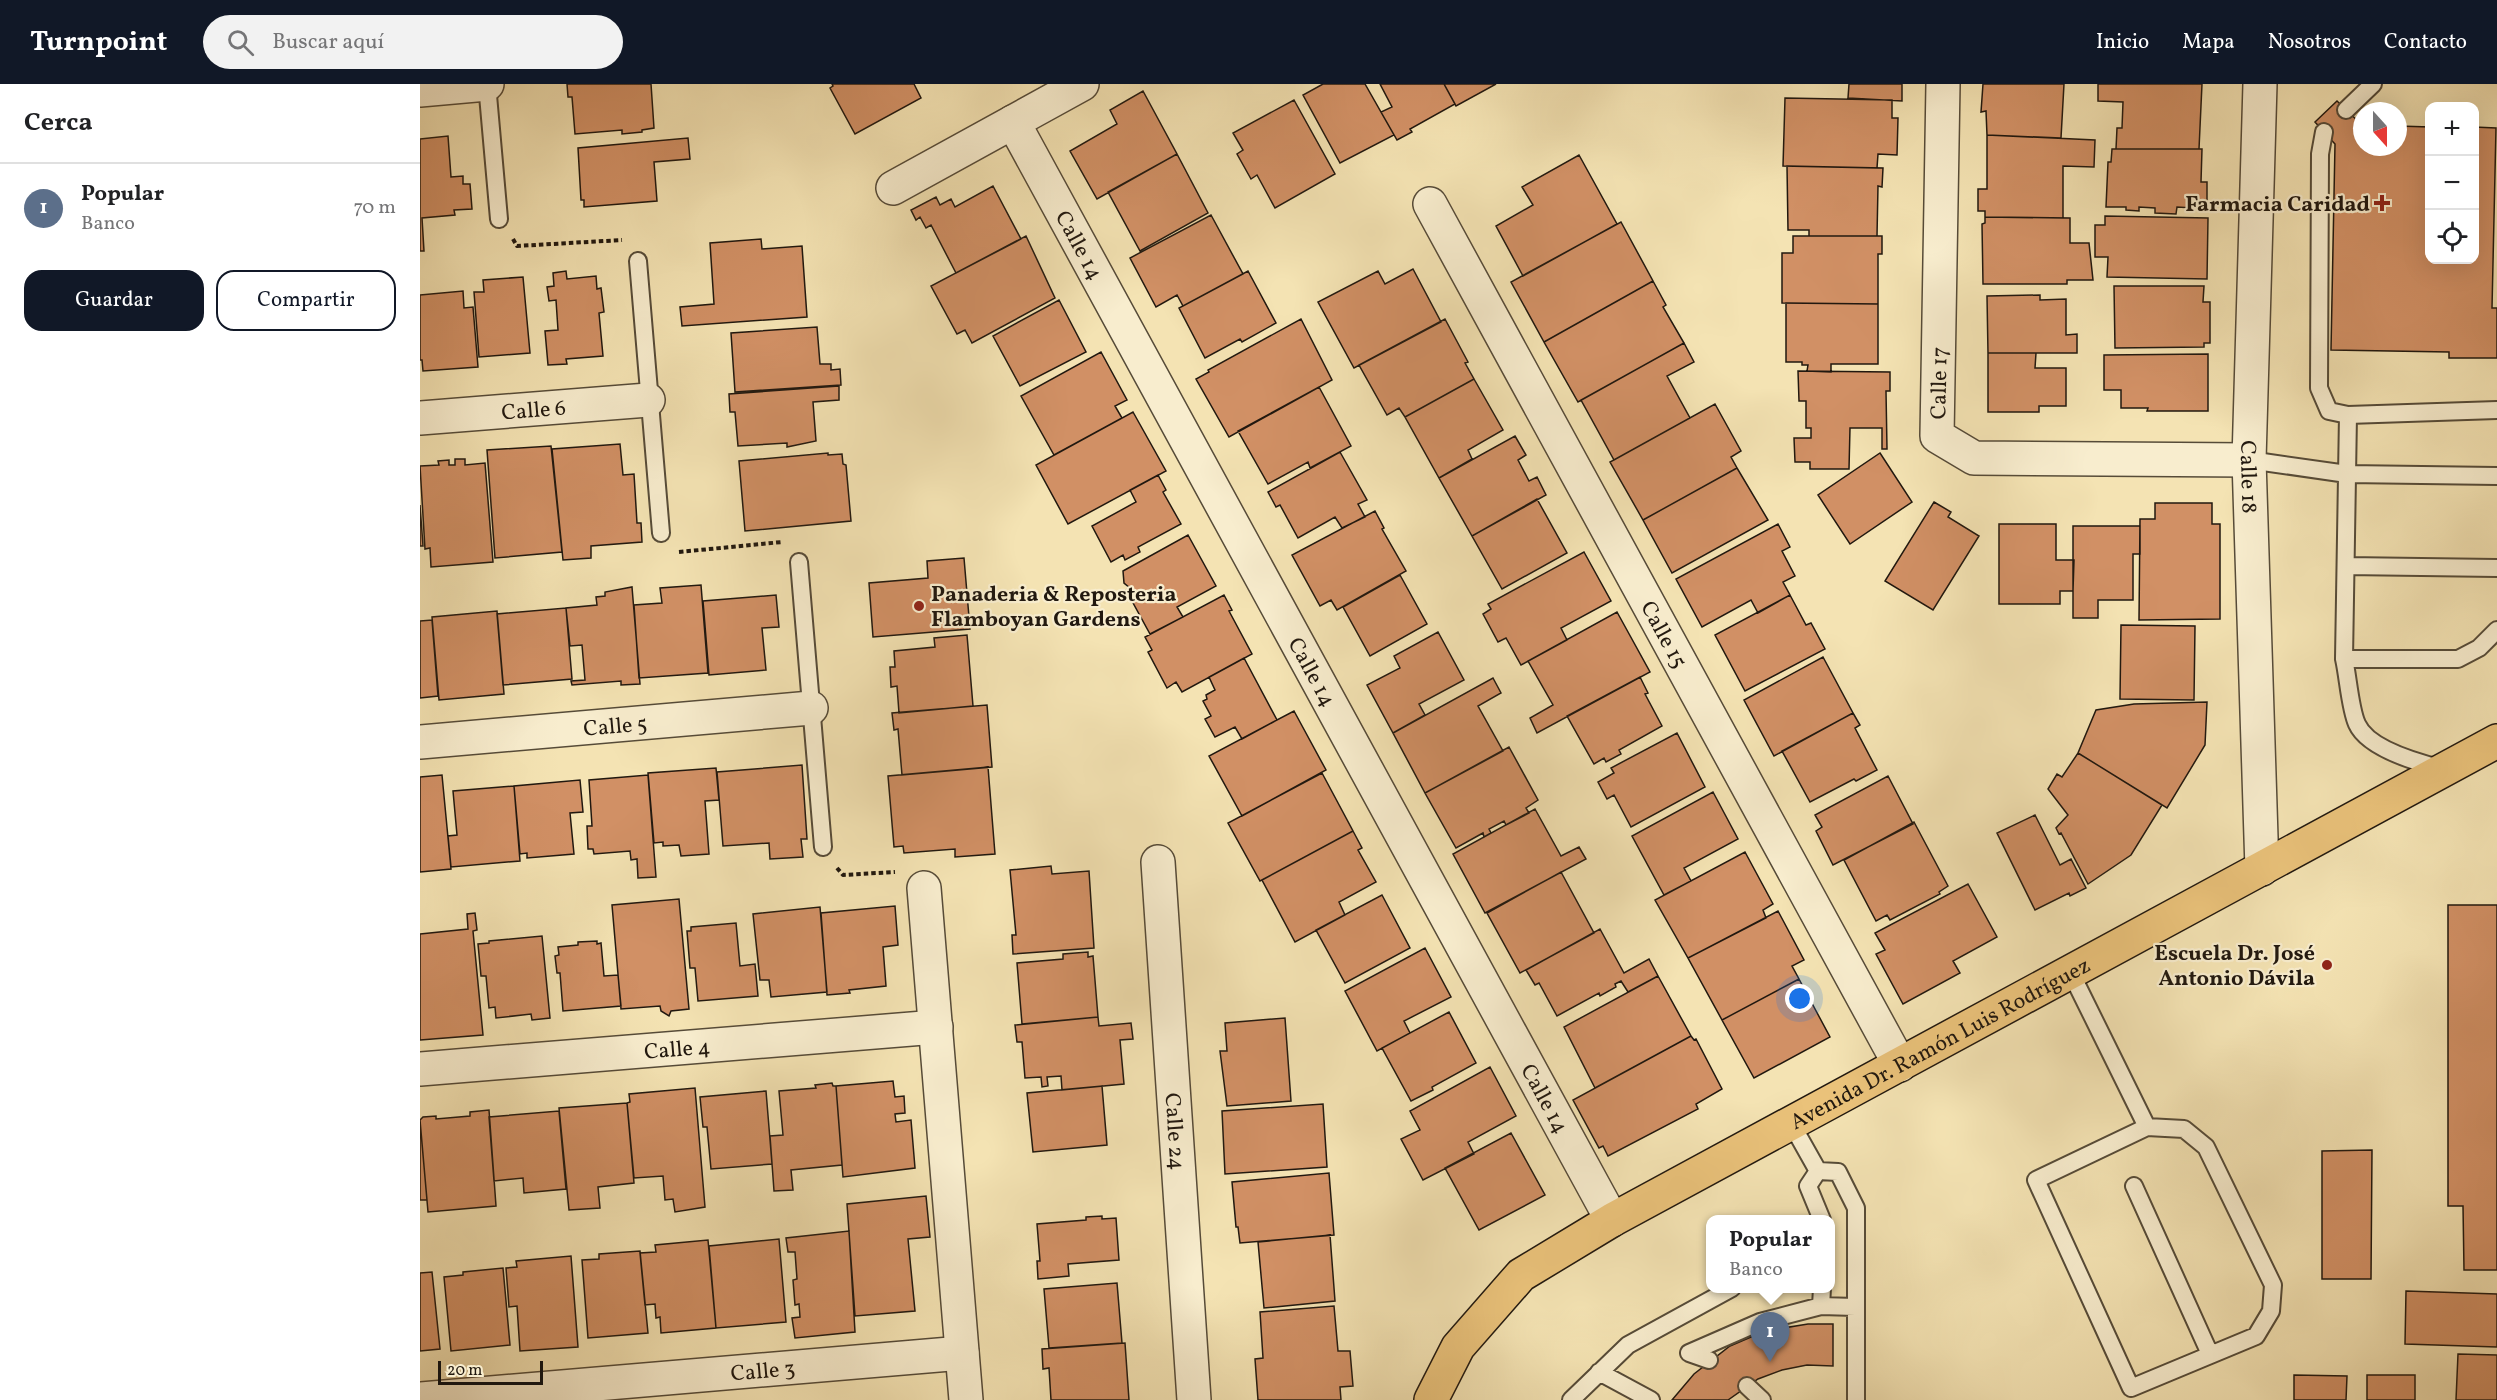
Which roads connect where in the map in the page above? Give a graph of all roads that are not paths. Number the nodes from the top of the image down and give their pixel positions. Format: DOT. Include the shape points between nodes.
graph roads {
  1 [pos="487,84"];
  2 [pos="1082,84"];
  3 [pos="1942,84"];
  4 [pos="2260,84"];
  5 [pos="2373,84"];
  6 [pos="420,90"];
  7 [pos="2346,110"];
  8 [pos="1013,122"];
  9 [pos="2324,132"];
  10 [pos="893,188"];
  11 [pos="1430,204"];
  12 [pos="499,219"];
  13 [pos="638,261"];
  14 [pos="648,400"];
  15 [pos="2497,410"];
  16 [pos="2348,415"];
  17 [pos="420,418"];
  18 [pos="2249,460"];
  19 [pos="2347,474"];
  20 [pos="2497,476"];
  21 [pos="661,533"];
  22 [pos="799,562"];
  23 [pos="2346,566"];
  24 [pos="2497,568"];
  25 [pos="2497,630"];
  26 [pos="2344,659"];
  27 [pos="811,708"];
  28 [pos="2497,741"];
  29 [pos="420,742"];
  30 [pos="2444,770"];
  31 [pos="823,847"];
  32 [pos="1158,862"];
  33 [pos="2262,868"];
  34 [pos="924,888"];
  35 [pos="2071,973"];
  36 [pos="936,1027"];
  37 [pos="1900,1065"];
  38 [pos="420,1069"];
  39 [pos="1791,1124"];
  40 [pos="2147,1126"];
  41 [pos="1818,1171"];
  42 [pos="2134,1186"];
  43 [pos="1820,1215"];
  44 [pos="1612,1220"];
  45 [pos="1723,1293"];
  46 [pos="1822,1293"];
  47 [pos="1821,1306"];
  48 [pos="1855,1307"];
  49 [pos="962,1353"];
  50 [pos="2210,1354"];
  51 [pos="1709,1360"];
  52 [pos="1599,1372"];
  53 [pos="1747,1386"];
  54 [pos="420,1399"];
  55 [pos="966,1400"];
  56 [pos="1194,1400"];
  57 [pos="1431,1400"];
  58 [pos="1571,1400"];
  59 [pos="1651,1400"];
  60 [pos="1762,1400"];
  61 [pos="1856,1400"];
  1 -- 6 [label="street"];
  1 -- 12 [label="lane"];
  2 -- 8 [label="street"];
  3 -- 18 [label="street, Calle 17" via="1937,435 1974,458"];
  4 -- 18 [label="street, Calle 18"];
  5 -- 7 [label="lane"];
  8 -- 10 [label="street"];
  8 -- 44 [label="street, Calle 14"];
  9 -- 16 [label="lane" via="2320,154 2319,388 2329,411"];
  11 -- 37 [label="street, Calle 15"];
  13 -- 14 [label="lane"];
  14 -- 17 [label="street, Calle 6"];
  14 -- 21 [label="lane"];
  15 -- 16 [label="lane"];
  16 -- 19 [label="lane"];
  18 -- 19 [label="lane"];
  18 -- 33 [label="street, Calle 18"];
  19 -- 20 [label="lane"];
  19 -- 23 [label="lane"];
  22 -- 27 [label="lane"];
  23 -- 24 [label="lane"];
  23 -- 26 [label="lane"];
  25 -- 26 [label="lane" via="2479,648 2458,659"];
  26 -- 30 [label="lane" via="2357,725 2374,742 2404,759"];
  27 -- 29 [label="street, Calle 5"];
  27 -- 31 [label="lane"];
  28 -- 30 [label="main road, Avenida Dr. Ramón Luis Rodríguez"];
  30 -- 33 [label="main road, Avenida Dr. Ramón Luis Rodríguez"];
  32 -- 56 [label="street, Calle 24"];
  33 -- 35 [label="main road, Avenida Dr. Ramón Luis Rodríguez"];
  34 -- 36 [label="street"];
  35 -- 37 [label="main road, Avenida Dr. Ramón Luis Rodríguez"];
  35 -- 40 [label="lane"];
  36 -- 38 [label="street, Calle 4"];
  36 -- 49 [label="street"];
  37 -- 39 [label="main road, Avenida Dr. Ramón Luis Rodríguez"];
  39 -- 41 [label="lane"];
  39 -- 44 [label="main road, Avenida Dr. Ramón Luis Rodríguez"];
  40 -- 50 [label="lane" via="2184,1129 2206,1147 2273,1285 2271,1311 2256,1336"];
  40 -- 50 [label="lane" via="2036,1180 2131,1389"];
  41 -- 43 [label="lane" via="1808,1186"];
  41 -- 48 [label="lane" via="1838,1172 1856,1208"];
  42 -- 50 [label="lane"];
  44 -- 57 [label="main road, Avenida Dr. Ramón Luis Rodríguez" via="1521,1275 1458,1347"];
  45 -- 52 [label="lane" via="1628,1345"];
  46 -- 47 [label="lane"];
  47 -- 48 [label="lane"];
  47 -- 51 [label="lane" via="1760,1322 1689,1353"];
  48 -- 61 [label="lane"];
  49 -- 54 [label="street, Calle 3"];
  49 -- 55 [label="street"];
  52 -- 58 [label="lane"];
  52 -- 59 [label="lane"];
  53 -- 60 [label="lane"];
}
